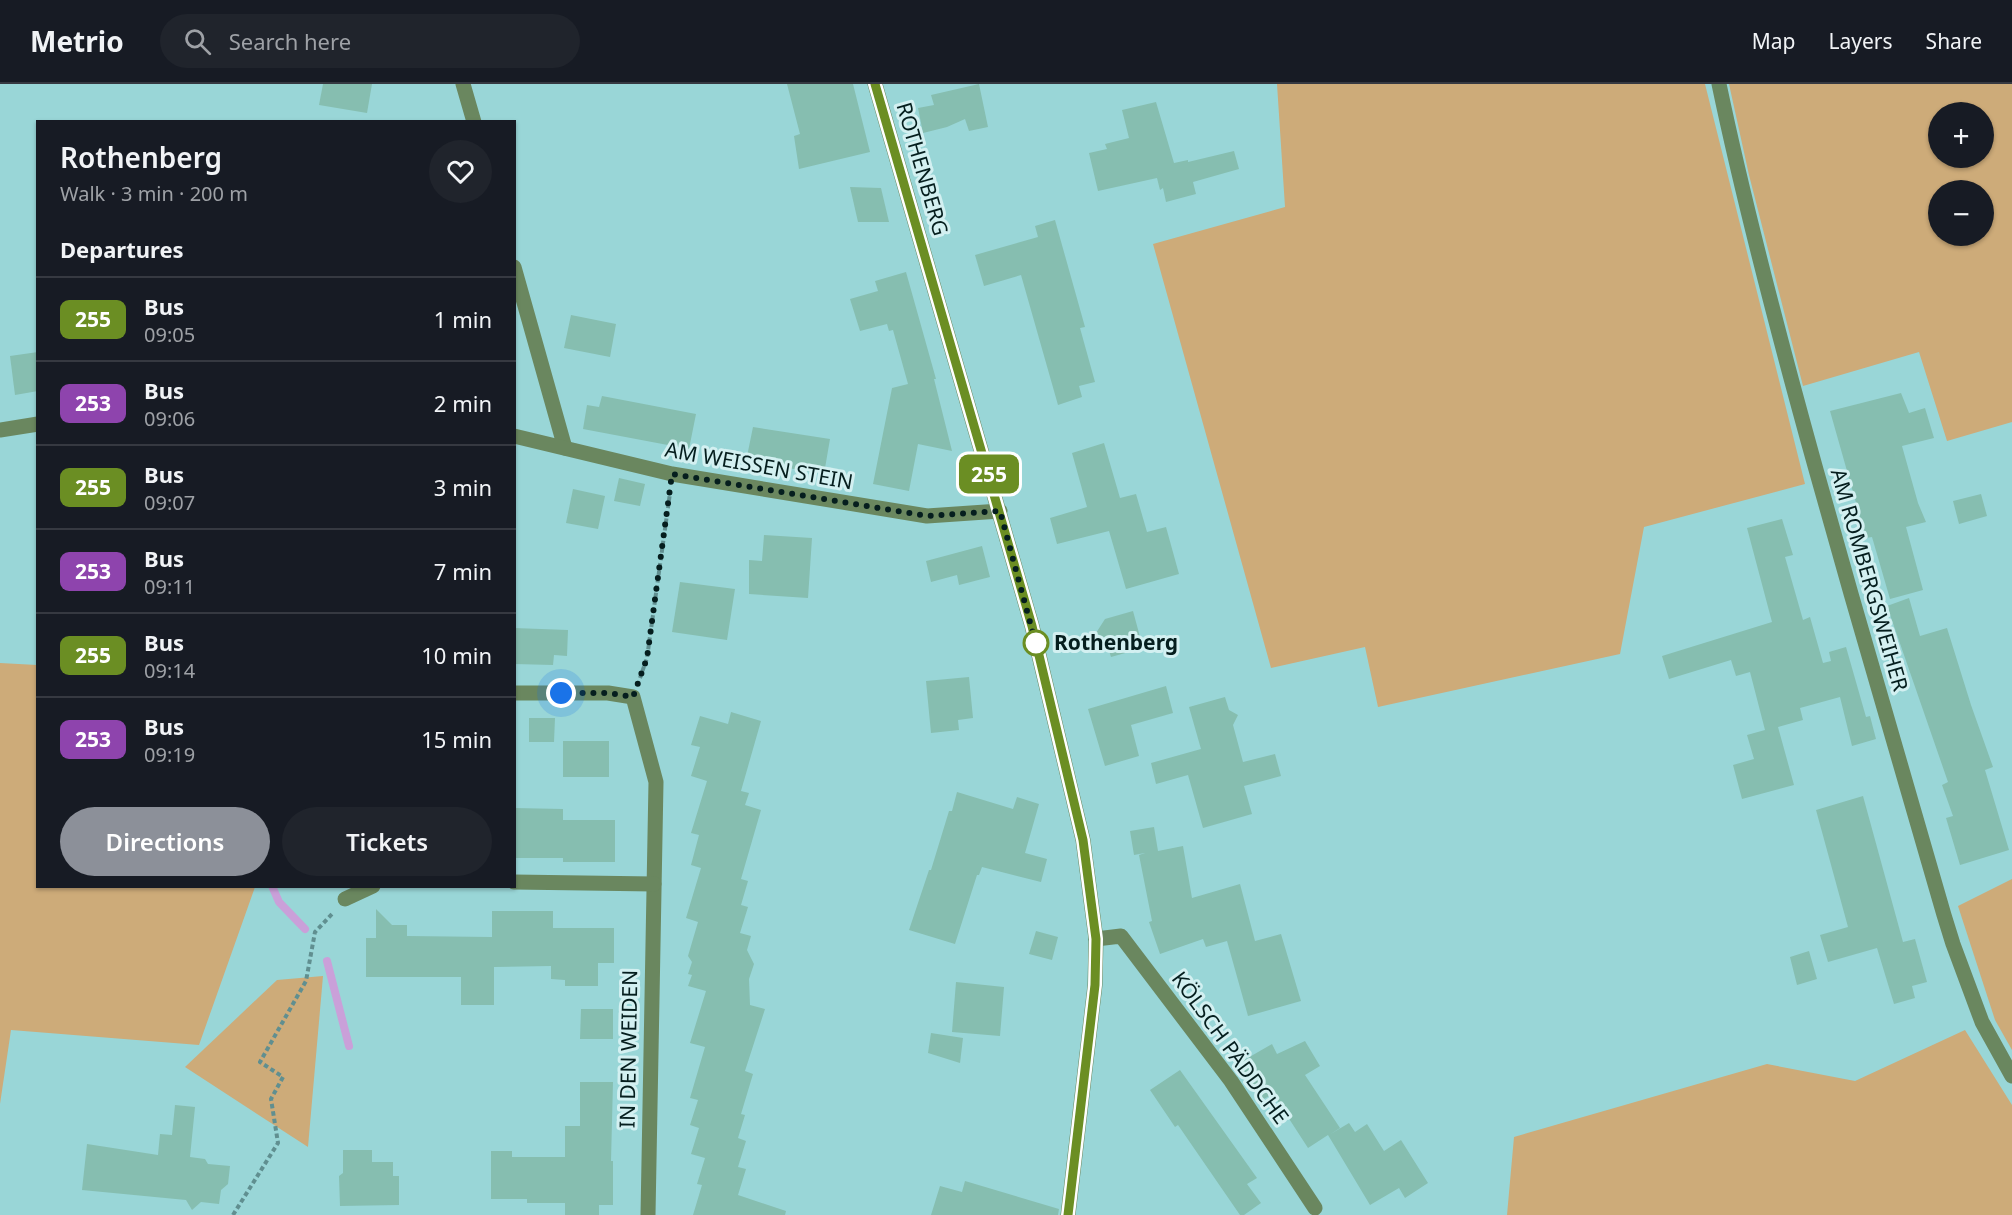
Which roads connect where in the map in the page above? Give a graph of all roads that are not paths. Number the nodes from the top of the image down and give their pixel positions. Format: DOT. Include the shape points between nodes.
graph roads {
  1 [pos="463,84"];
  2 [pos="875,84"];
  3 [pos="1719,84"];
  4 [pos="473,120"];
  5 [pos="516,274"];
  6 [pos="36,424"];
  7 [pos="0,430"];
  8 [pos="516,436"];
  9 [pos="565,448"];
  10 [pos="1000,511"];
  11 [pos="516,693"];
  12 [pos="516,882"];
  13 [pos="654,884"];
  14 [pos="369,888"];
  15 [pos="345,899"];
  16 [pos="1096,939"];
  17 [pos="2012,1076"];
  18 [pos="1315,1208"];
  19 [pos="648,1215"];
  20 [pos="1068,1215"];
  1 -- 4 [label="street"];
  2 -- 10 [label="street, ROTHENBERG"];
  3 -- 17 [label="street, AM ROMBERGSWEIHER" via="1738,178 1794,388 1944,915 1982,1022"];
  5 -- 9 [label="street"];
  6 -- 7 [label="street"];
  8 -- 9 [label="street, AM WEISSEN STEIN"];
  9 -- 10 [label="street, AM WEISSEN STEIN" via="672,474 927,516"];
  10 -- 16 [label="street, ROTHENBERG" via="1083,840"];
  11 -- 13 [label="street, IN DEN WEIDEN" via="609,693 633,697 656,782"];
  12 -- 13 [label="street"];
  13 -- 19 [label="street, IN DEN WEIDEN"];
  14 -- 15 [label="street"];
  16 -- 18 [label="street, KÖLSCH PÄDDCHE" via="1122,936 1231,1081"];
  16 -- 20 [label="street, ROTHENBERG" via="1095,985"];
}
